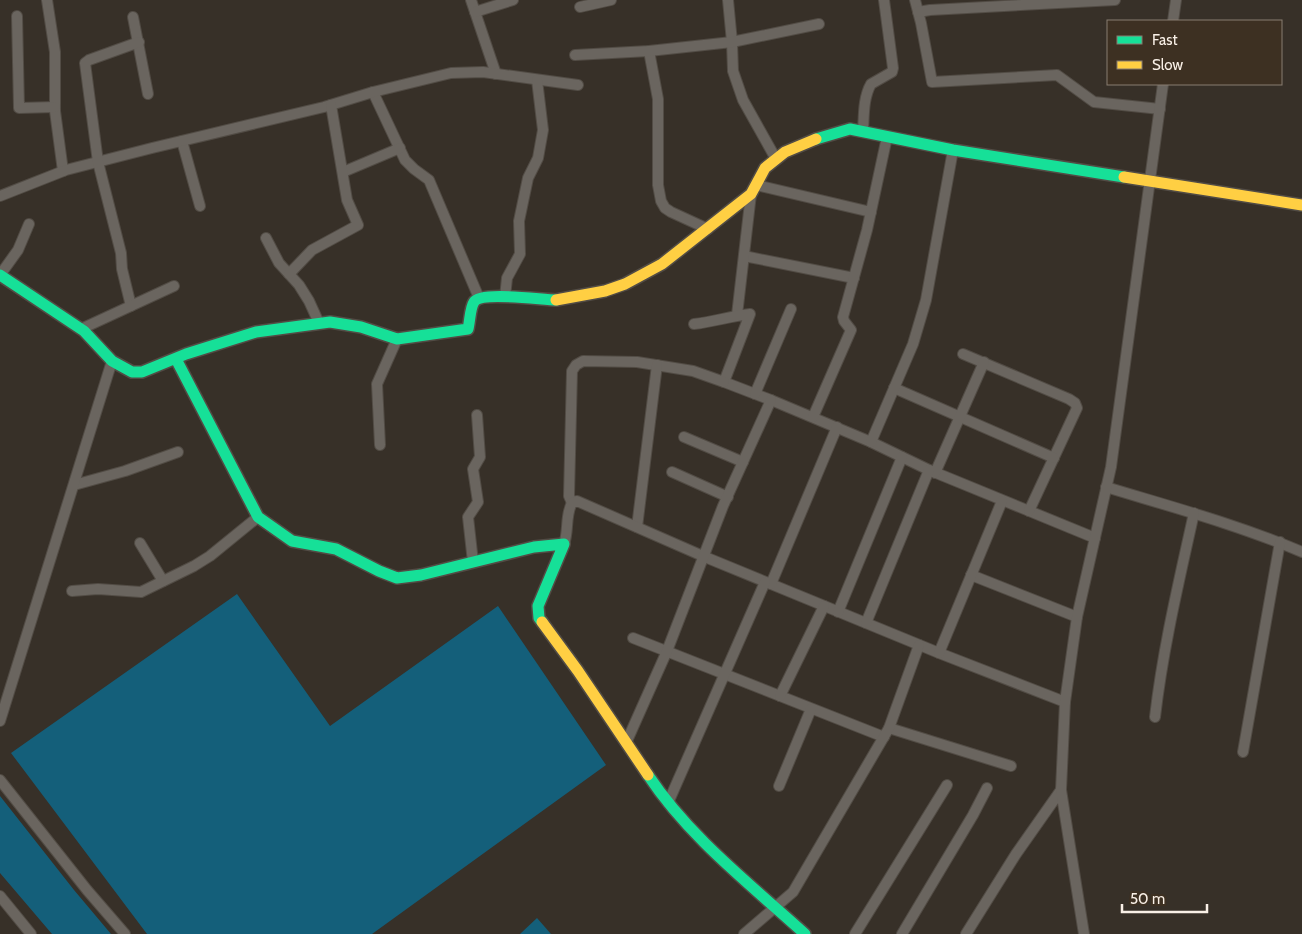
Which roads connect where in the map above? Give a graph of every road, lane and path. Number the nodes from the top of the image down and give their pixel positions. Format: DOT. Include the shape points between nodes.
graph roads {
  1 [pos="47,0"];
  2 [pos="471,0"];
  3 [pos="513,0"];
  4 [pos="611,0"];
  5 [pos="728,0"];
  6 [pos="884,0"];
  7 [pos="915,0"];
  8 [pos="1115,0"];
  9 [pos="1176,0"];
  10 [pos="580,7"];
  11 [pos="475,12"];
  12 [pos="918,12"];
  13 [pos="17,16"];
  14 [pos="133,17"];
  15 [pos="1173,20"];
  16 [pos="819,24"];
  17 [pos="139,42"];
  18 [pos="732,42"];
  19 [pos="649,51"];
  20 [pos="575,55"];
  21 [pos="496,74"];
  22 [pos="537,80"];
  23 [pos="578,85"];
  24 [pos="1163,85"];
  25 [pos="374,92"];
  26 [pos="148,94"];
  27 [pos="331,105"];
  28 [pos="55,107"];
  29 [pos="1160,109"];
  30 [pos="863,132"];
  31 [pos="887,137"];
  32 [pos="182,141"];
  33 [pos="400,148"];
  34 [pos="953,150"];
  35 [pos="776,160"];
  36 [pos="98,162"];
  37 [pos="63,171"];
  38 [pos="343,172"];
  39 [pos="1149,180"];
  40 [pos="754,190"];
  41 [pos="0,196"];
  42 [pos="1302,205"];
  43 [pos="200,206"];
  44 [pos="871,212"];
  45 [pos="29,224"];
  46 [pos="708,229"];
  47 [pos="266,238"];
  48 [pos="744,256"];
  49 [pos="289,274"];
  50 [pos="0,275"];
  51 [pos="854,278"];
  52 [pos="174,286"];
  53 [pos="505,297"];
  54 [pos="479,298"];
  55 [pos="131,306"];
  56 [pos="791,309"];
  57 [pos="737,315"];
  58 [pos="319,323"];
  59 [pos="694,324"];
  60 [pos="81,328"];
  61 [pos="397,339"];
  62 [pos="963,354"];
  63 [pos="176,359"];
  64 [pos="112,360"];
  65 [pos="984,362"];
  66 [pos="657,365"];
  67 [pos="724,382"];
  68 [pos="894,388"];
  69 [pos="755,394"];
  70 [pos="771,400"];
  71 [pos="477,414"];
  72 [pos="813,417"];
  73 [pos="960,417"];
  74 [pos="837,427"];
  75 [pos="684,437"];
  76 [pos="871,442"];
  77 [pos="380,445"];
  78 [pos="178,452"];
  79 [pos="902,457"];
  80 [pos="1054,458"];
  81 [pos="743,462"];
  82 [pos="932,471"];
  83 [pos="672,472"];
  84 [pos="74,485"];
  85 [pos="1106,487"];
  86 [pos="728,497"];
  87 [pos="1002,501"];
  88 [pos="572,503"];
  89 [pos="1029,511"];
  90 [pos="1194,513"];
  91 [pos="258,517"];
  92 [pos="637,527"];
  93 [pos="1095,538"];
  94 [pos="1280,542"];
  95 [pos="140,543"];
  96 [pos="564,544"];
  97 [pos="1302,552"];
  98 [pos="705,557"];
  99 [pos="473,562"];
  100 [pos="971,575"];
  101 [pos="163,581"];
  102 [pos="768,583"];
  103 [pos="72,591"];
  104 [pos="824,606"];
  105 [pos="838,612"];
  106 [pos="1077,617"];
  107 [pos="866,623"];
  108 [pos="633,638"];
  109 [pos="918,644"];
  110 [pos="667,652"];
  111 [pos="939,653"];
  112 [pos="725,675"];
  113 [pos="780,696"];
  114 [pos="1065,702"];
  115 [pos="811,709"];
  116 [pos="1155,717"];
  117 [pos="0,721"];
  118 [pos="889,728"];
  119 [pos="884,738"];
  120 [pos="626,743"];
  121 [pos="1243,752"];
  122 [pos="1012,766"];
  123 [pos="0,780"];
  124 [pos="946,785"];
  125 [pos="779,786"];
  126 [pos="987,788"];
  127 [pos="1061,790"];
  128 [pos="668,803"];
  129 [pos="0,896"];
  130 [pos="774,907"];
  131 [pos="31,934"];
  132 [pos="125,934"];
  133 [pos="744,934"];
  134 [pos="805,934"];
  135 [pos="855,934"];
  136 [pos="902,934"];
  137 [pos="966,934"];
  138 [pos="1084,934"];
  1 -- 28 [label="street" via="55,52"];
  2 -- 11 [label="street"];
  3 -- 11 [label="street"];
  4 -- 10 [label="street"];
  5 -- 18 [label="street"];
  6 -- 30 [label="street" via="893,68 892,72 869,87"];
  7 -- 12 [label="street"];
  8 -- 12 [label="street"];
  9 -- 15 [label="street"];
  11 -- 21 [label="street"];
  12 -- 29 [label="street" via="932,82 1057,75 1094,102"];
  13 -- 28 [label="street" via="19,108"];
  14 -- 17 [label="street"];
  16 -- 18 [label="street"];
  17 -- 26 [label="street"];
  17 -- 36 [label="street" via="86,63"];
  18 -- 19 [label="street"];
  18 -- 35 [label="street" via="733,71 743,100"];
  19 -- 20 [label="street"];
  19 -- 46 [label="street" via="658,99 658,185 661,201 671,212"];
  21 -- 22 [label="street"];
  21 -- 25 [label="street" via="451,72"];
  22 -- 23 [label="street"];
  22 -- 53 [label="street" via="543,130 519,221 520,254 508,278"];
  24 -- 29 [label="street"];
  25 -- 27 [label="street"];
  25 -- 33 [label="street"];
  27 -- 32 [label="street"];
  27 -- 38 [label="street"];
  28 -- 37 [label="street"];
  29 -- 39 [label="street"];
  30 -- 31 [label="street"];
  30 -- 35 [label="street" via="850,129 820,137 785,152"];
  31 -- 34 [label="street"];
  31 -- 44 [label="street"];
  32 -- 36 [label="street"];
  32 -- 43 [label="street"];
  33 -- 38 [label="street"];
  33 -- 54 [label="street" via="405,160 429,180"];
  34 -- 39 [label="street"];
  34 -- 68 [label="street" via="926,300 913,344"];
  35 -- 40 [label="street" via="765,168"];
  36 -- 37 [label="street"];
  36 -- 55 [label="street"];
  37 -- 41 [label="street"];
  38 -- 49 [label="street" via="347,200 358,225 312,250"];
  39 -- 42 [label="street"];
  39 -- 85 [label="street"];
  40 -- 44 [label="street"];
  40 -- 46 [label="street"];
  40 -- 48 [label="street"];
  44 -- 51 [label="street"];
  45 -- 50 [label="street" via="18,250"];
  46 -- 53 [label="street" via="662,264 605,291 554,300"];
  47 -- 49 [label="street" via="279,263"];
  48 -- 51 [label="street"];
  48 -- 57 [label="street"];
  49 -- 58 [label="street" via="309,301"];
  50 -- 60 [label="street"];
  51 -- 72 [label="street" via="843,317 851,330"];
  52 -- 55 [label="street"];
  53 -- 54 [label="street"];
  54 -- 61 [label="street" via="474,302 468,329"];
  55 -- 60 [label="street"];
  56 -- 69 [label="street"];
  57 -- 59 [label="street"];
  57 -- 67 [label="street" via="750,314"];
  58 -- 61 [label="street" via="361,326"];
  58 -- 63 [label="street" via="256,332"];
  60 -- 64 [label="street"];
  61 -- 77 [label="street" via="377,384"];
  62 -- 65 [label="street"];
  63 -- 64 [label="street" via="142,372 132,372"];
  63 -- 91 [label="street"];
  64 -- 84 [label="street"];
  65 -- 73 [label="street"];
  65 -- 80 [label="street" via="1075,403 1078,408"];
  66 -- 67 [label="street" via="693,371"];
  66 -- 88 [label="street" via="583,361 572,371"];
  66 -- 92 [label="street"];
  67 -- 69 [label="street"];
  68 -- 73 [label="street"];
  68 -- 76 [label="street"];
  69 -- 70 [label="street"];
  70 -- 72 [label="street"];
  70 -- 81 [label="street"];
  71 -- 99 [label="street" via="480,458 474,469 478,502 468,517"];
  72 -- 74 [label="street"];
  73 -- 80 [label="street"];
  73 -- 82 [label="street"];
  74 -- 76 [label="street"];
  74 -- 102 [label="street"];
  75 -- 81 [label="street"];
  76 -- 79 [label="street"];
  78 -- 84 [label="street"];
  79 -- 82 [label="street"];
  79 -- 105 [label="street"];
  80 -- 89 [label="street"];
  81 -- 86 [label="street"];
  82 -- 87 [label="street"];
  82 -- 107 [label="street"];
  83 -- 86 [label="street"];
  84 -- 117 [label="street"];
  85 -- 90 [label="street"];
  85 -- 93 [label="street"];
  86 -- 98 [label="street"];
  87 -- 89 [label="street"];
  87 -- 100 [label="street"];
  88 -- 92 [label="street" via="577,501"];
  88 -- 96 [label="street"];
  89 -- 93 [label="street"];
  90 -- 94 [label="street"];
  90 -- 116 [label="street" via="1174,598"];
  91 -- 99 [label="street" via="292,541 336,549 397,578"];
  91 -- 101 [label="street" via="210,556"];
  92 -- 98 [label="street"];
  93 -- 106 [label="street"];
  94 -- 97 [label="street"];
  94 -- 121 [label="street"];
  95 -- 101 [label="street"];
  96 -- 99 [label="street" via="534,547"];
  96 -- 120 [label="street" via="539,600 539,618"];
  98 -- 102 [label="street"];
  98 -- 110 [label="street"];
  100 -- 106 [label="street"];
  100 -- 111 [label="street"];
  101 -- 103 [label="street" via="141,592"];
  102 -- 104 [label="street"];
  102 -- 112 [label="street"];
  104 -- 105 [label="street"];
  104 -- 113 [label="street"];
  105 -- 107 [label="street"];
  106 -- 114 [label="street"];
  107 -- 109 [label="street"];
  108 -- 110 [label="street"];
  109 -- 111 [label="street"];
  109 -- 118 [label="street"];
  110 -- 112 [label="street"];
  110 -- 120 [label="street"];
  111 -- 114 [label="street"];
  112 -- 113 [label="street"];
  112 -- 128 [label="street"];
  113 -- 115 [label="street"];
  114 -- 127 [label="street"];
  115 -- 119 [label="street"];
  115 -- 125 [label="street"];
  118 -- 119 [label="street"];
  118 -- 122 [label="street"];
  119 -- 130 [label="street" via="793,892"];
  120 -- 128 [label="street"];
  123 -- 132 [label="street"];
  124 -- 135 [label="street"];
  126 -- 136 [label="street"];
  127 -- 137 [label="street"];
  127 -- 138 [label="street"];
  128 -- 130 [label="street" via="718,856"];
  129 -- 131 [label="street"];
  130 -- 133 [label="street"];
  130 -- 134 [label="street"];
}
